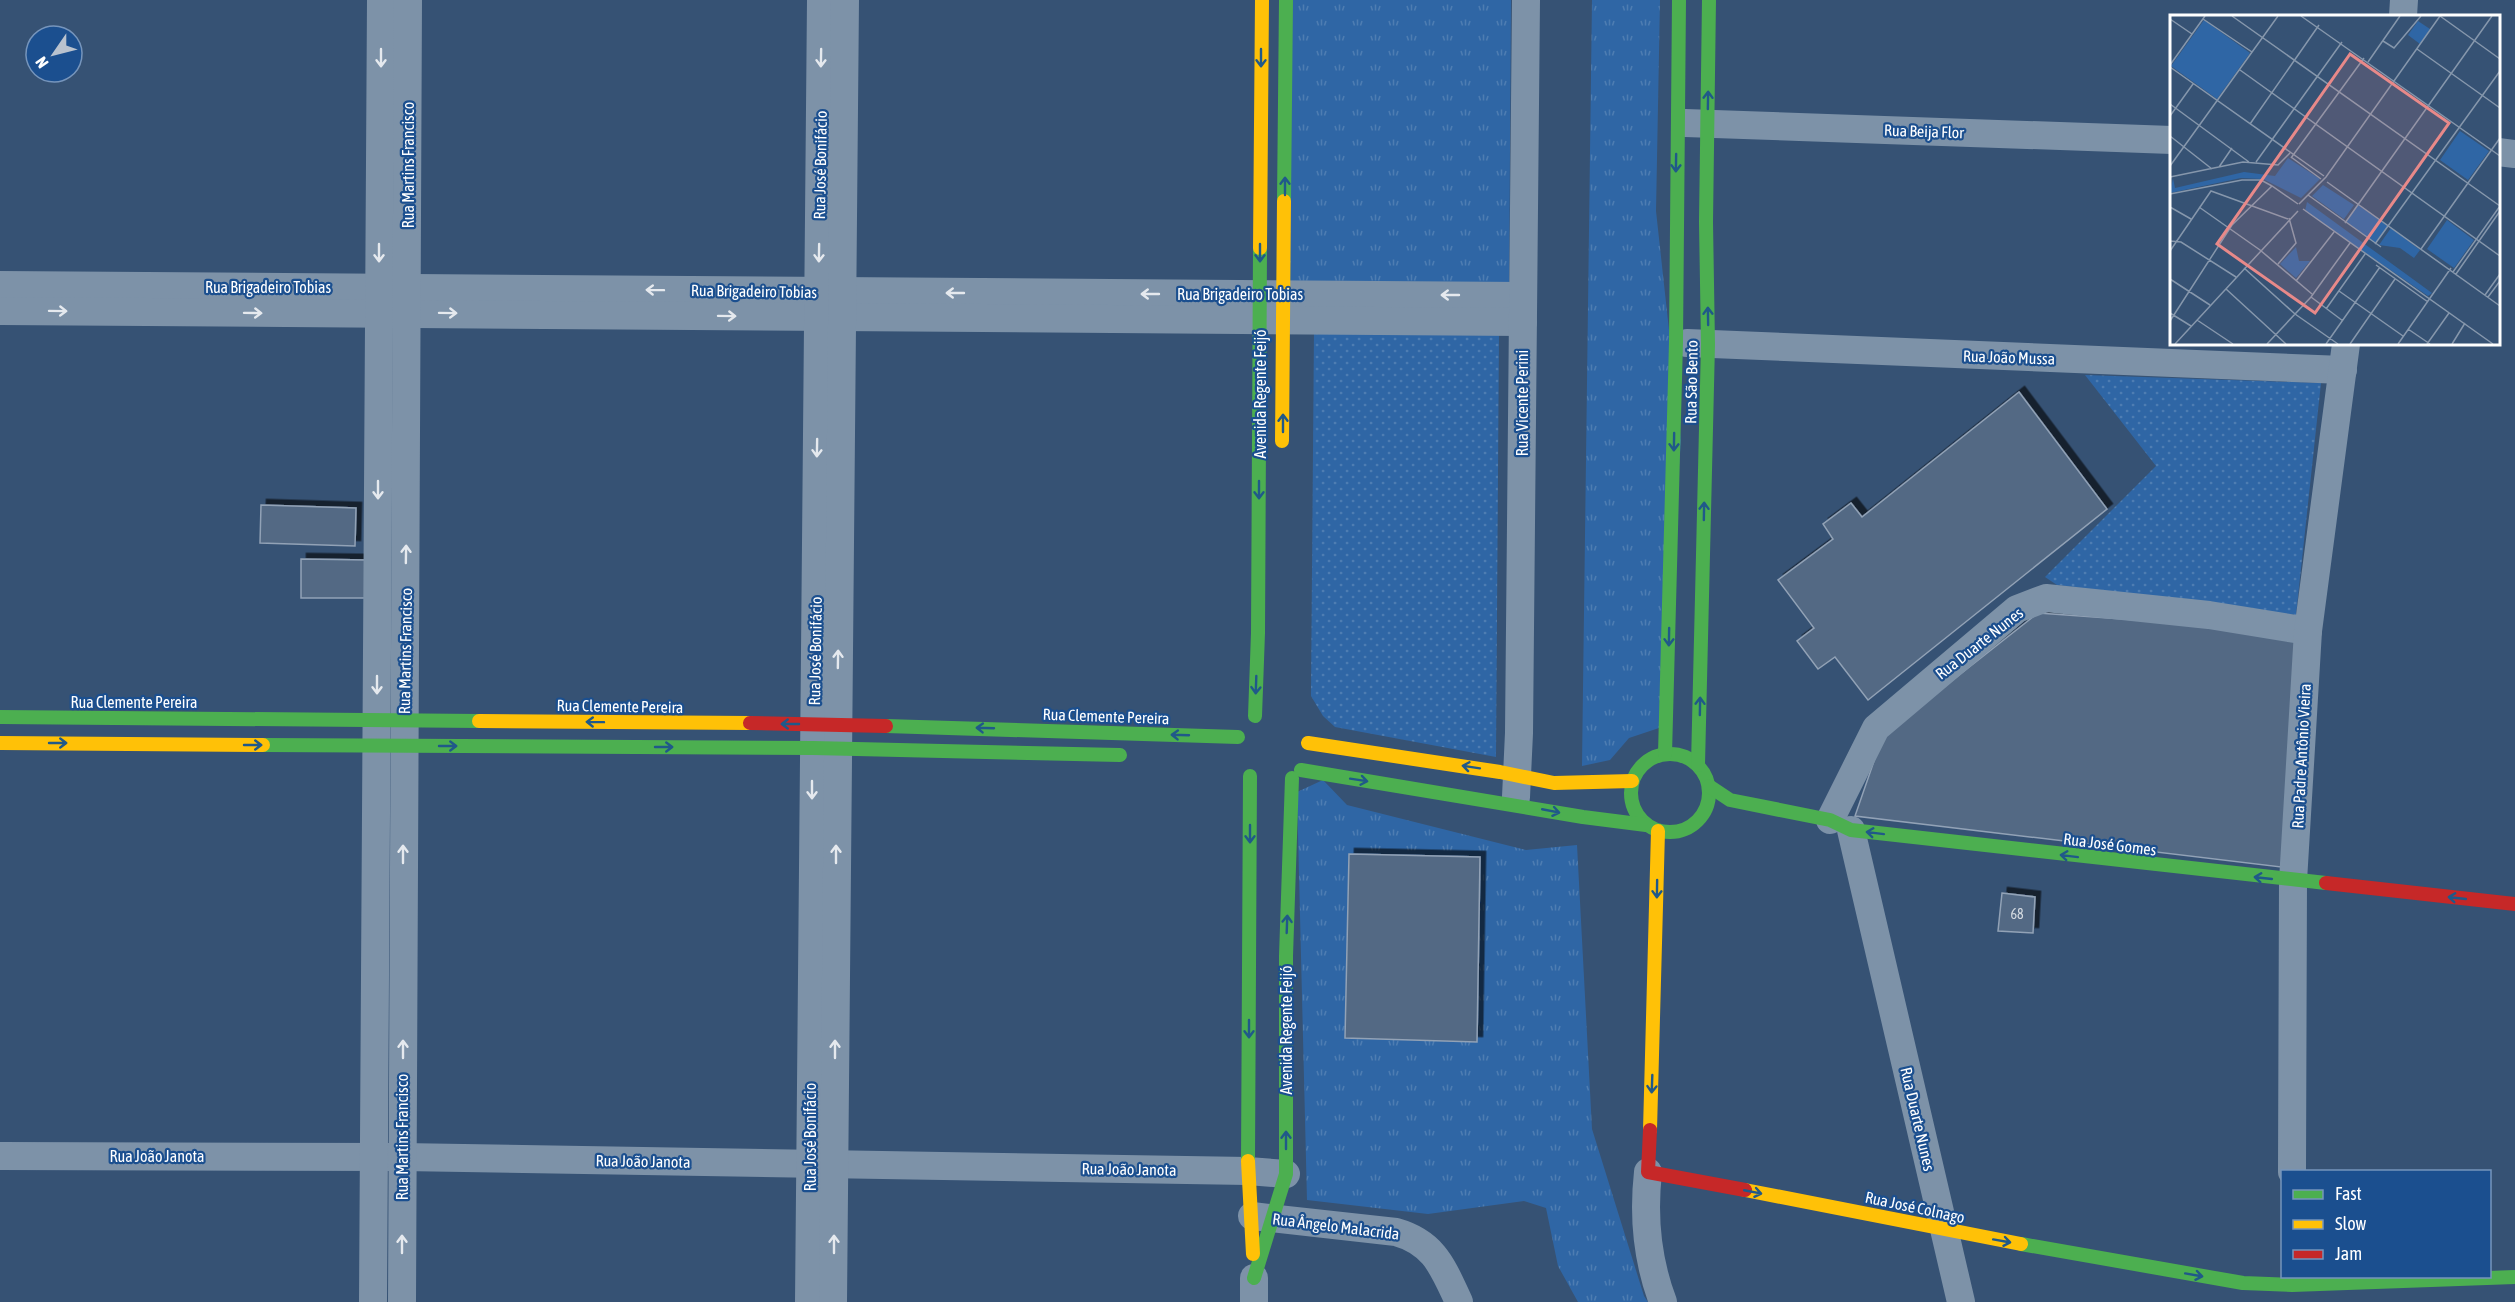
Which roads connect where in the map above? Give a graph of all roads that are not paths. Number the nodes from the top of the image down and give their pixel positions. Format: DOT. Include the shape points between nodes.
graph roads {
  1 [pos="381,0"];
  2 [pos="408,0"];
  3 [pos="821,0"];
  4 [pos="845,0"];
  5 [pos="1262,0"];
  6 [pos="1286,0"];
  7 [pos="1512,0"];
  8 [pos="1526,0"];
  9 [pos="1679,0"];
  10 [pos="1709,0"];
  11 [pos="2404,0"];
  12 [pos="2403,15"];
  13 [pos="1677,122"];
  14 [pos="1707,123"];
  15 [pos="2170,140"];
  16 [pos="2500,152"];
  17 [pos="2515,154"];
  18 [pos="0,285"];
  19 [pos="393,301"];
  20 [pos="830,304"];
  21 [pos="1272,307"];
  22 [pos="1516,309"];
  23 [pos="0,311"];
  24 [pos="1676,342"];
  25 [pos="1708,345"];
  26 [pos="2344,357"];
  27 [pos="407,454"];
  28 [pos="378,455"];
  29 [pos="1271,455"];
  30 [pos="2308,631"];
  31 [pos="0,717"];
  32 [pos="376,733"];
  33 [pos="404,733"];
  34 [pos="825,737"];
  35 [pos="0,743"];
  36 [pos="1239,751"];
  37 [pos="1665,754"];
  38 [pos="1132,755"];
  39 [pos="1698,765"];
  40 [pos="1297,774"];
  41 [pos="1509,774"];
  42 [pos="1250,776"];
  43 [pos="1632,781"];
  44 [pos="1709,786"];
  45 [pos="1507,804"];
  46 [pos="1841,825"];
  47 [pos="1652,828"];
  48 [pos="2293,881"];
  49 [pos="2515,904"];
  50 [pos="1286,956"];
  51 [pos="1250,957"];
  52 [pos="0,1156"];
  53 [pos="374,1157"];
  54 [pos="402,1157"];
  55 [pos="822,1165"];
  56 [pos="2292,1170"];
  57 [pos="1248,1171"];
  58 [pos="1648,1172"];
  59 [pos="1286,1174"];
  60 [pos="1261,1217"];
  61 [pos="1944,1231"];
  62 [pos="2515,1277"];
  63 [pos="2292,1288"];
  64 [pos="1254,1290"];
  65 [pos="373,1302"];
  66 [pos="402,1302"];
  67 [pos="809,1302"];
  68 [pos="833,1302"];
  69 [pos="1459,1302"];
  70 [pos="1663,1302"];
  71 [pos="1961,1302"];
  1 -- 19 [label="street, Rua Martins Francisco, one-way"];
  2 -- 19 [label="street, Rua Martins Francisco"];
  3 -- 20 [label="street, Rua José Bonifácio, one-way"];
  4 -- 20 [label="street, Rua José Bonifácio"];
  5 -- 21 [label="main road, Avenida Regente Feijó, one-way"];
  21 -- 6 [label="main road, Avenida Regente Feijó, one-way"];
  7 -- 22 [label="street, Rua Vicente Perini"];
  8 -- 22 [label="street, Rua Vicente Perini"];
  9 -- 13 [label="main road, Rua São Bento"];
  14 -- 10 [label="main road, Rua São Bento, one-way"];
  11 -- 12 [label="street"];
  13 -- 14 [label="street, Rua Beija Flor"];
  13 -- 24 [label="main road, Rua São Bento, one-way"];
  14 -- 15 [label="street, Rua Beija Flor"];
  25 -- 14 [label="main road, Rua São Bento, one-way"];
  16 -- 17 [label="street"];
  18 -- 19 [label="street, Rua Brigadeiro Tobias"];
  19 -- 20 [label="street, Rua Brigadeiro Tobias"];
  23 -- 19 [label="street, Rua Brigadeiro Tobias, one-way"];
  19 -- 27 [label="street, Rua Martins Francisco"];
  19 -- 28 [label="street, Rua Martins Francisco"];
  20 -- 21 [label="street, Rua Brigadeiro Tobias"];
  20 -- 34 [label="street, Rua José Bonifácio"];
  21 -- 22 [label="street, Rua Brigadeiro Tobias"];
  29 -- 21 [label="main road, Avenida Regente Feijó, one-way"];
  21 -- 29 [label="main road, Avenida Regente Feijó"];
  22 -- 41 [label="street, Rua Vicente Perini"];
  24 -- 25 [label="street, Rua João Mussa"];
  24 -- 37 [label="main road, Rua São Bento, one-way"];
  25 -- 26 [label="street, Rua João Mussa"];
  39 -- 25 [label="main road, Rua São Bento, one-way"];
  26 -- 30 [label="street, Rua Padre Antônio Vieira"];
  27 -- 28 [label="street"];
  33 -- 27 [label="street, Rua Martins Francisco, one-way"];
  28 -- 32 [label="street, Rua Martins Francisco, one-way"];
  29 -- 36 [label="main road, Avenida Regente Feijó, one-way" via="1262,714 1245,725"];
  30 -- 46 [label="street, Rua Duarte Nunes" via="2209,615 2046,598 2017,609 1876,728"];
  30 -- 48 [label="street, Rua Padre Antônio Vieira"];
  31 -- 32 [label="main road, Rua Clemente Pereira"];
  32 -- 33 [label="main road, Rua Clemente Pereira"];
  32 -- 33 [label="main road, Rua Clemente Pereira"];
  35 -- 32 [label="main road, Rua Clemente Pereira, one-way"];
  32 -- 53 [label="street, Rua Martins Francisco"];
  33 -- 34 [label="main road, Rua Clemente Pereira, one-way"];
  34 -- 33 [label="main road, Rua Clemente Pereira, one-way"];
  54 -- 33 [label="street, Rua Martins Francisco, one-way"];
  36 -- 34 [label="main road, Rua Clemente Pereira, one-way" via="963,727"];
  34 -- 38 [label="main road, Rua Clemente Pereira"];
  34 -- 55 [label="street, Rua José Bonifácio"];
  36 -- 42 [label="main road"];
  37 -- 39 [label="main road" via="1688,758"];
  37 -- 43 [label="main road" via="1644,762"];
  39 -- 44 [label="main road"];
  41 -- 40 [label="main road, Avenida Regente Feijó, one-way" via="1306,737 1308,752"];
  40 -- 42 [label="main road" via="1271,784"];
  40 -- 45 [label="main road, one-way"];
  50 -- 40 [label="main road, Avenida Regente Feijó, one-way"];
  41 -- 43 [label="main road" via="1554,783"];
  41 -- 45 [label="street, Rua Vicente Perini"];
  42 -- 51 [label="main road, Avenida Regente Feijó, one-way"];
  43 -- 47 [label="main road" via="1632,805"];
  44 -- 46 [label="main road, Rua José Gomes" via="1730,800"];
  44 -- 47 [label="main road" via="1708,805 1695,825 1671,833"];
  45 -- 47 [label="main road, one-way"];
  48 -- 46 [label="main road, Rua José Gomes, one-way"];
  46 -- 61 [label="street, Rua Duarte Nunes"];
  47 -- 58 [label="main road, one-way" via="1655,996"];
  49 -- 48 [label="main road, Rua José Gomes, one-way"];
  48 -- 56 [label="street, Rua Padre Antônio Vieira"];
  50 -- 51 [label="main road"];
  59 -- 50 [label="main road, Avenida Regente Feijó, one-way"];
  51 -- 57 [label="main road, Avenida Regente Feijó, one-way"];
  52 -- 53 [label="street, Rua João Janota"];
  53 -- 54 [label="street, Rua João Janota"];
  53 -- 65 [label="street, Rua Martins Francisco"];
  54 -- 55 [label="street, Rua João Janota"];
  66 -- 54 [label="street, Rua Martins Francisco, one-way"];
  55 -- 57 [label="street, Rua João Janota"];
  55 -- 67 [label="street, Rua José Bonifácio"];
  68 -- 55 [label="street, Rua José Bonifácio, one-way"];
  57 -- 59 [label="street, Rua João Janota"];
  57 -- 60 [label="main road, Avenida Regente Feijó"];
  58 -- 61 [label="main road, Rua José Colnago, one-way"];
  58 -- 70 [label="street" via="1646,1226"];
  59 -- 60 [label="main road, Avenida Regente Feijó"];
  60 -- 64 [label="main road, Avenida Regente Feijó"];
  60 -- 64 [label="main road, Avenida Regente Feijó"];
  60 -- 69 [label="street, Rua Ângelo Malacrida" via="1413,1237 1441,1263"];
  61 -- 63 [label="main road, Rua José Colnago, one-way" via="2224,1281"];
  61 -- 71 [label="street, Rua Duarte Nunes"];
  62 -- 63 [label="main road, Rua José Colnago"];
}
